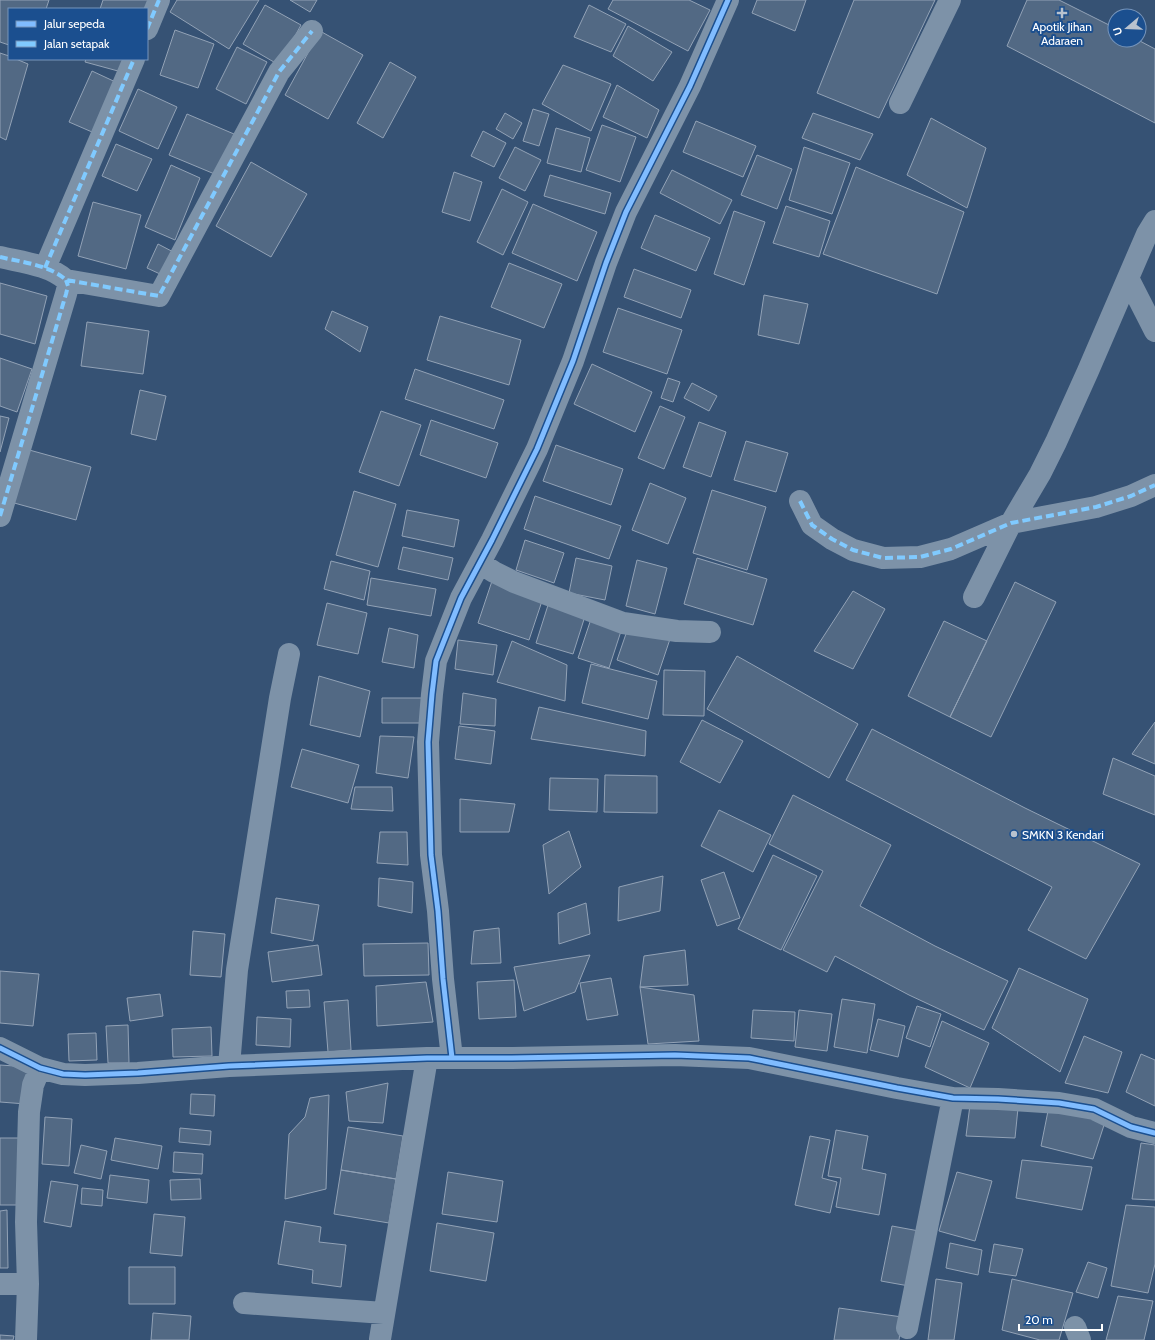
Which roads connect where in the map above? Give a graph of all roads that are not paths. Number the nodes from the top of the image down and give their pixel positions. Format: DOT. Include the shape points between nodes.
graph roads {
  1 [pos="159,0"];
  2 [pos="728,0"];
  3 [pos="950,0"];
  4 [pos="148,27"];
  5 [pos="312,31"];
  6 [pos="134,60"];
  7 [pos="900,103"];
  8 [pos="1155,221"];
  9 [pos="0,257"];
  10 [pos="45,268"];
  11 [pos="1128,278"];
  12 [pos="66,280"];
  13 [pos="1155,331"];
  14 [pos="1155,485"];
  15 [pos="800,501"];
  16 [pos="0,516"];
  17 [pos="1011,523"];
  18 [pos="480,563"];
  19 [pos="974,597"];
  20 [pos="710,632"];
  21 [pos="289,654"];
  22 [pos="0,1048"];
  23 [pos="427,1058"];
  24 [pos="452,1058"];
  25 [pos="228,1066"];
  26 [pos="40,1068"];
  27 [pos="953,1098"];
  28 [pos="1155,1133"];
  29 [pos="0,1284"];
  30 [pos="28,1284"];
  31 [pos="244,1303"];
  32 [pos="384,1313"];
  33 [pos="907,1328"];
  34 [pos="380,1339"];
  35 [pos="26,1340"];
  1 -- 4 [label="street"];
  2 -- 18 [label="street" via="690,86 626,212 573,361 537,449"];
  3 -- 7 [label="street"];
  5 -- 12 [label="street" via="279,72 159,296"];
  6 -- 10 [label="street"];
  8 -- 11 [label="street"];
  9 -- 10 [label="street"];
  10 -- 12 [label="street"];
  11 -- 13 [label="street"];
  11 -- 17 [label="street" via="1056,442"];
  12 -- 16 [label="street" via="66,294"];
  14 -- 17 [label="street" via="1096,507"];
  15 -- 17 [label="street" via="812,525 853,550 883,558 920,557 951,549"];
  17 -- 19 [label="street"];
  18 -- 20 [label="street" via="514,582 623,623 677,631"];
  18 -- 24 [label="street" via="461,598 436,661 428,742 431,855"];
  21 -- 25 [label="street" via="237,970"];
  22 -- 26 [label="street"];
  23 -- 24 [label="street"];
  23 -- 25 [label="street"];
  23 -- 32 [label="street"];
  24 -- 27 [label="street" via="675,1055 749,1058"];
  25 -- 26 [label="street" via="85,1075 63,1074"];
  26 -- 30 [label="street" via="33,1085 29,1112 26,1222"];
  27 -- 28 [label="street" via="1060,1103 1094,1109 1131,1127"];
  27 -- 33 [label="street"];
  29 -- 30 [label="street"];
  30 -- 35 [label="street"];
  31 -- 32 [label="street"];
  32 -- 34 [label="street"];
}
